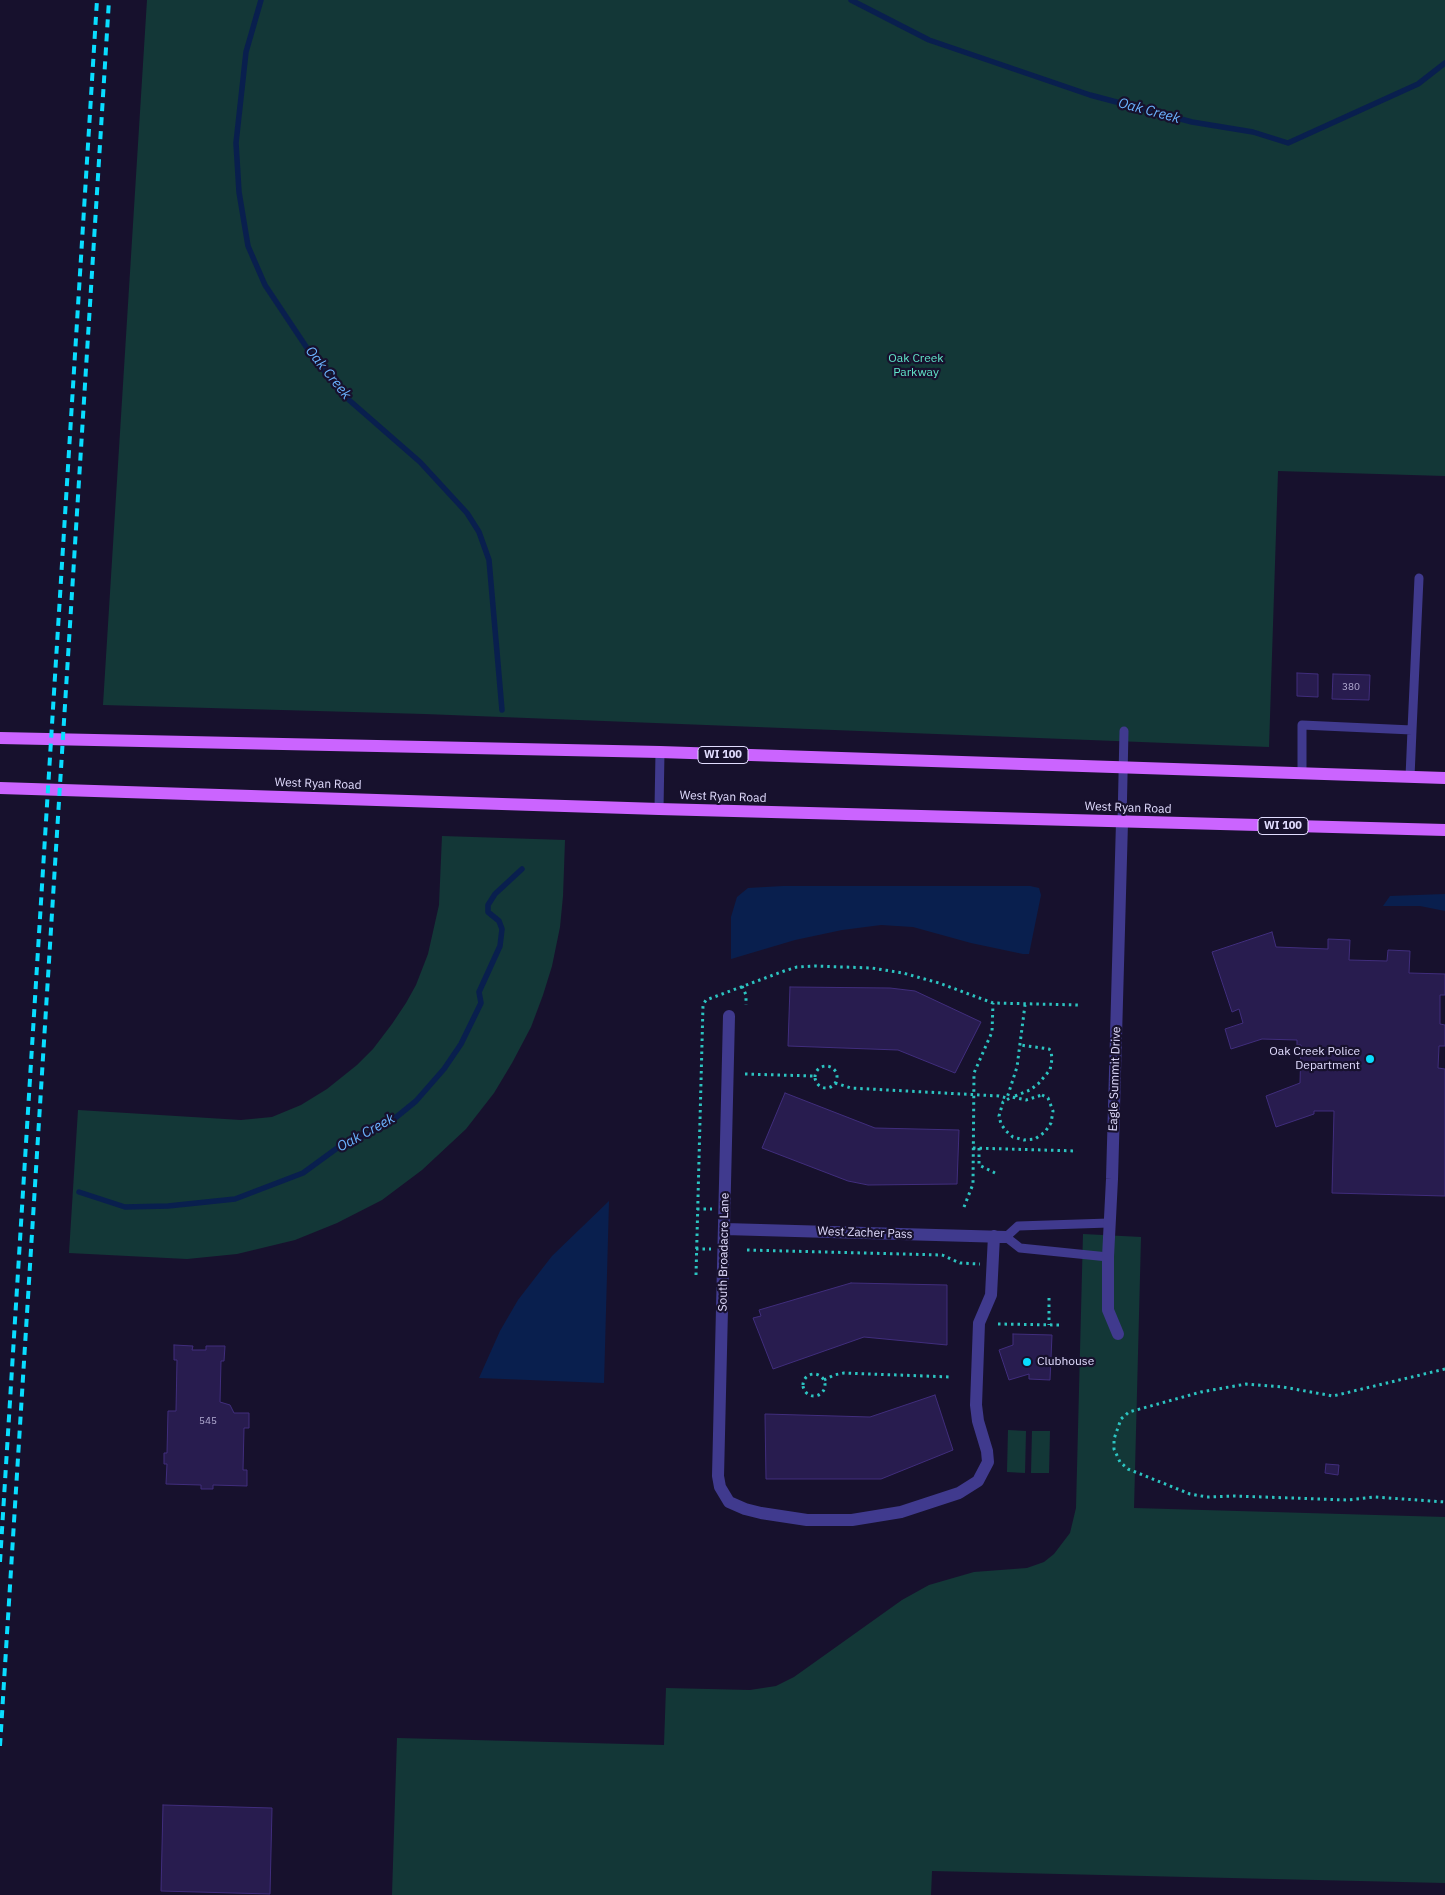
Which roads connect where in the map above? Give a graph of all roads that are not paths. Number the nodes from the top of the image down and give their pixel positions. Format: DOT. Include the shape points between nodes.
graph roads {
  1 [pos="1418,578"];
  2 [pos="1412,730"];
  3 [pos="1124,731"];
  4 [pos="0,738"];
  5 [pos="660,752"];
  6 [pos="1124,768"];
  7 [pos="1302,774"];
  8 [pos="1410,777"];
  9 [pos="1445,778"];
  10 [pos="0,788"];
  11 [pos="659,809"];
  12 [pos="1122,822"];
  13 [pos="1445,830"];
  14 [pos="729,1016"];
  15 [pos="1109,1224"];
  16 [pos="725,1229"];
  17 [pos="1000,1236"];
  18 [pos="1108,1257"];
  19 [pos="1118,1334"];
  1 -- 2 [label="lane"];
  2 -- 7 [label="lane" via="1302,725"];
  2 -- 8 [label="lane"];
  3 -- 6 [label="lane"];
  4 -- 5 [label="main road, WI 100"];
  5 -- 6 [label="main road, WI 100"];
  5 -- 11 [label="lane"];
  6 -- 7 [label="main road, WI 100"];
  6 -- 12 [label="lane"];
  7 -- 8 [label="main road, WI 100"];
  8 -- 9 [label="main road, WI 100"];
  10 -- 11 [label="main road, West Ryan Road / WI 100"];
  11 -- 12 [label="main road, West Ryan Road / WI 100"];
  12 -- 13 [label="main road, West Ryan Road / WI 100"];
  12 -- 15 [label="street, Eagle Summit Drive"];
  14 -- 16 [label="street, South Broadacre Lane"];
  15 -- 17 [label="lane, West Zacher Pass" via="1018,1226"];
  15 -- 18 [label="street, Eagle Summit Drive"];
  16 -- 17 [label="street, West Zacher Pass"];
  16 -- 17 [label="street, South Broadacre Lane" via="718,1442 720,1487 729,1502 745,1509 807,1520 852,1520 901,1512 959,1493 978,1481 988,1462 976,1405 979,1323 991,1295"];
  17 -- 18 [label="lane" via="1020,1248"];
  18 -- 19 [label="street, Eagle Summit Drive" via="1108,1310"];
}
